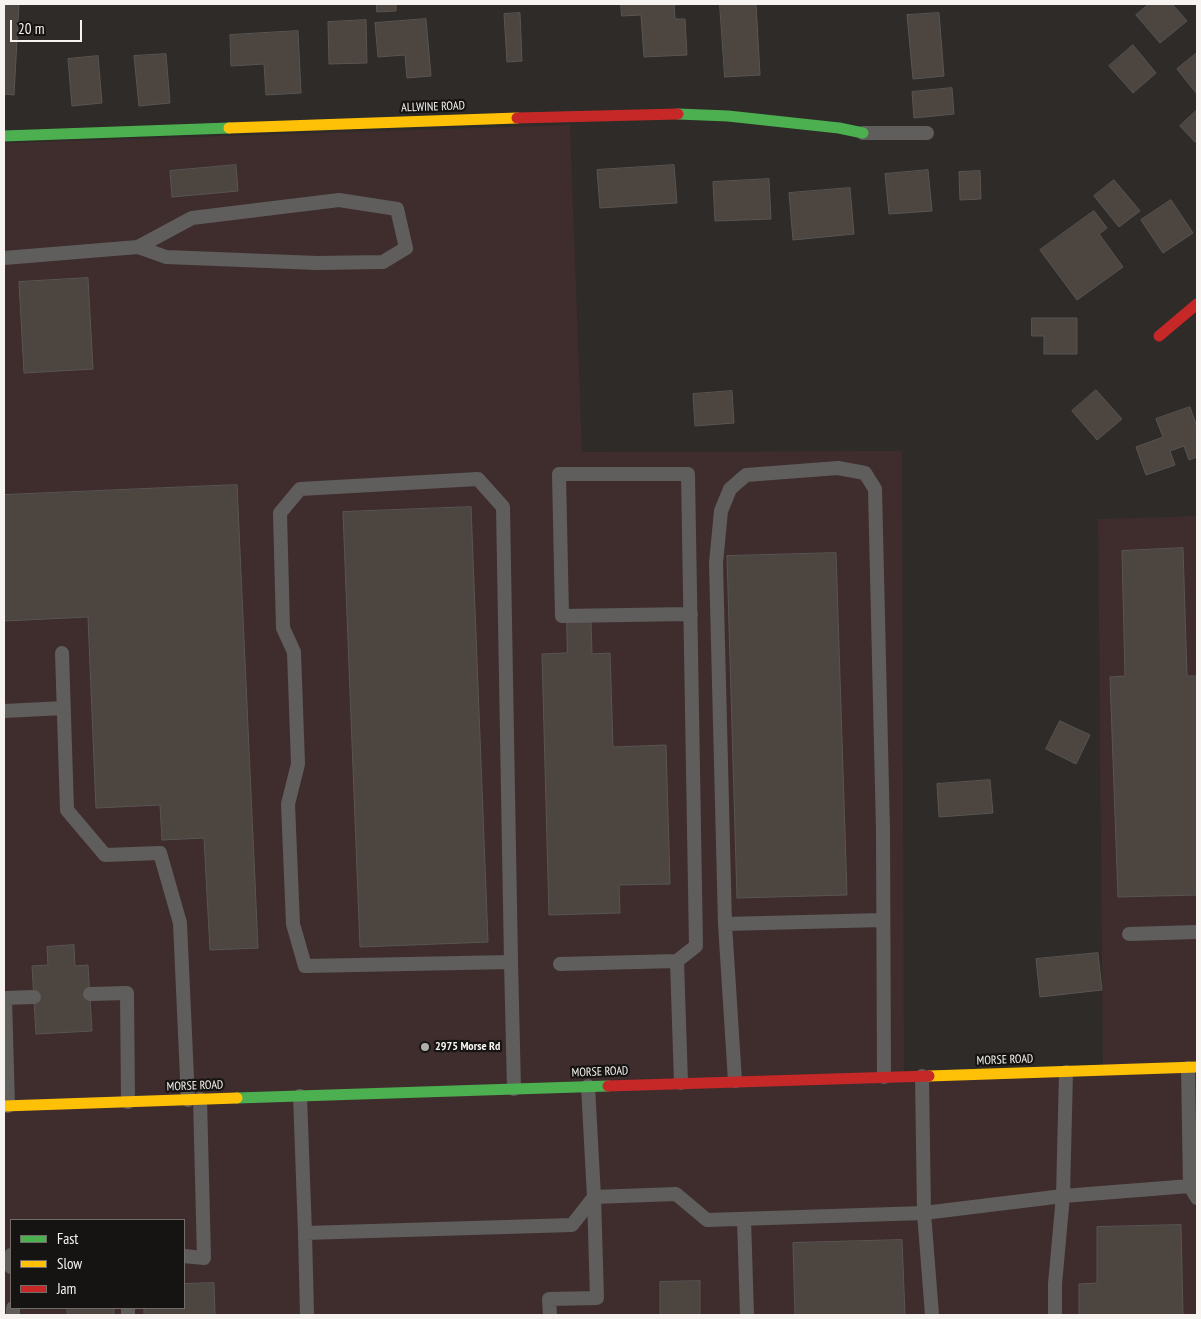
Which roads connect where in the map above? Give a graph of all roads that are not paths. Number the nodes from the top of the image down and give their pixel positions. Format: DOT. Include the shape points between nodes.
graph roads {
  1 [pos="863,133"];
  2 [pos="927,134"];
  3 [pos="4,136"];
  4 [pos="138,247"];
  5 [pos="4,258"];
  6 [pos="1197,304"];
  7 [pos="1159,336"];
  8 [pos="691,614"];
  9 [pos="62,653"];
  10 [pos="64,708"];
  11 [pos="4,711"];
  12 [pos="883,920"];
  13 [pos="726,924"];
  14 [pos="1197,932"];
  15 [pos="1129,934"];
  16 [pos="677,961"];
  17 [pos="511,962"];
  18 [pos="560,964"];
  19 [pos="90,994"];
  20 [pos="34,997"];
  21 [pos="1193,1068"];
  22 [pos="1066,1072"];
  23 [pos="922,1076"];
  24 [pos="884,1077"];
  25 [pos="735,1081"];
  26 [pos="681,1083"];
  27 [pos="588,1086"];
  28 [pos="514,1089"];
  29 [pos="300,1096"];
  30 [pos="194,1099"];
  31 [pos="128,1102"];
  32 [pos="6,1106"];
  33 [pos="1193,1192"];
  34 [pos="1063,1196"];
  35 [pos="594,1197"];
  36 [pos="924,1213"];
  37 [pos="744,1219"];
  38 [pos="305,1233"];
  39 [pos="185,1256"];
  40 [pos="307,1315"];
  41 [pos="550,1315"];
  42 [pos="747,1315"];
  43 [pos="932,1315"];
  44 [pos="1055,1315"];
  1 -- 2 [label="lane"];
  1 -- 3 [label="main road, ALLWINE ROAD" via="728,116 666,113"];
  4 -- 4 [label="lane" via="192,218 339,200 397,209 406,248 383,262 317,264 166,257"];
  4 -- 5 [label="lane"];
  6 -- 7 [label="main road"];
  8 -- 8 [label="lane" via="688,474 559,474 562,616"];
  8 -- 16 [label="lane" via="696,946"];
  9 -- 10 [label="lane"];
  10 -- 11 [label="lane"];
  10 -- 30 [label="lane" via="67,810 105,855 160,853 180,923"];
  12 -- 13 [label="lane"];
  12 -- 13 [label="lane" via="875,489 865,473 838,468 746,475 730,489 721,510 716,562"];
  12 -- 24 [label="lane"];
  13 -- 25 [label="lane"];
  14 -- 15 [label="lane"];
  16 -- 18 [label="lane"];
  16 -- 26 [label="lane"];
  17 -- 17 [label="lane" via="305,966 293,924 288,804 298,764 294,652 283,628 280,513 300,489 478,480 503,507"];
  17 -- 28 [label="lane"];
  19 -- 31 [label="lane" via="127,994"];
  20 -- 32 [label="lane" via="6,998"];
  21 -- 22 [label="main road, MORSE ROAD"];
  21 -- 33 [label="lane"];
  22 -- 23 [label="main road, MORSE ROAD"];
  22 -- 34 [label="lane"];
  23 -- 24 [label="main road, MORSE ROAD"];
  23 -- 36 [label="lane"];
  24 -- 25 [label="main road, MORSE ROAD"];
  25 -- 26 [label="main road, MORSE ROAD"];
  26 -- 27 [label="main road, MORSE ROAD"];
  27 -- 28 [label="main road, MORSE ROAD"];
  27 -- 35 [label="lane"];
  28 -- 29 [label="main road, MORSE ROAD"];
  29 -- 30 [label="main road, MORSE ROAD"];
  29 -- 38 [label="lane"];
  30 -- 31 [label="main road, MORSE ROAD"];
  30 -- 39 [label="lane" via="204,1258"];
  31 -- 32 [label="main road, MORSE ROAD"];
  33 -- 34 [label="lane"];
  34 -- 36 [label="lane"];
  34 -- 44 [label="lane"];
  35 -- 37 [label="lane" via="676,1194 706,1220"];
  35 -- 38 [label="lane" via="572,1225"];
  35 -- 41 [label="lane" via="597,1298 549,1299"];
  36 -- 37 [label="lane"];
  36 -- 43 [label="lane"];
  37 -- 42 [label="lane"];
  38 -- 40 [label="lane"];
}
